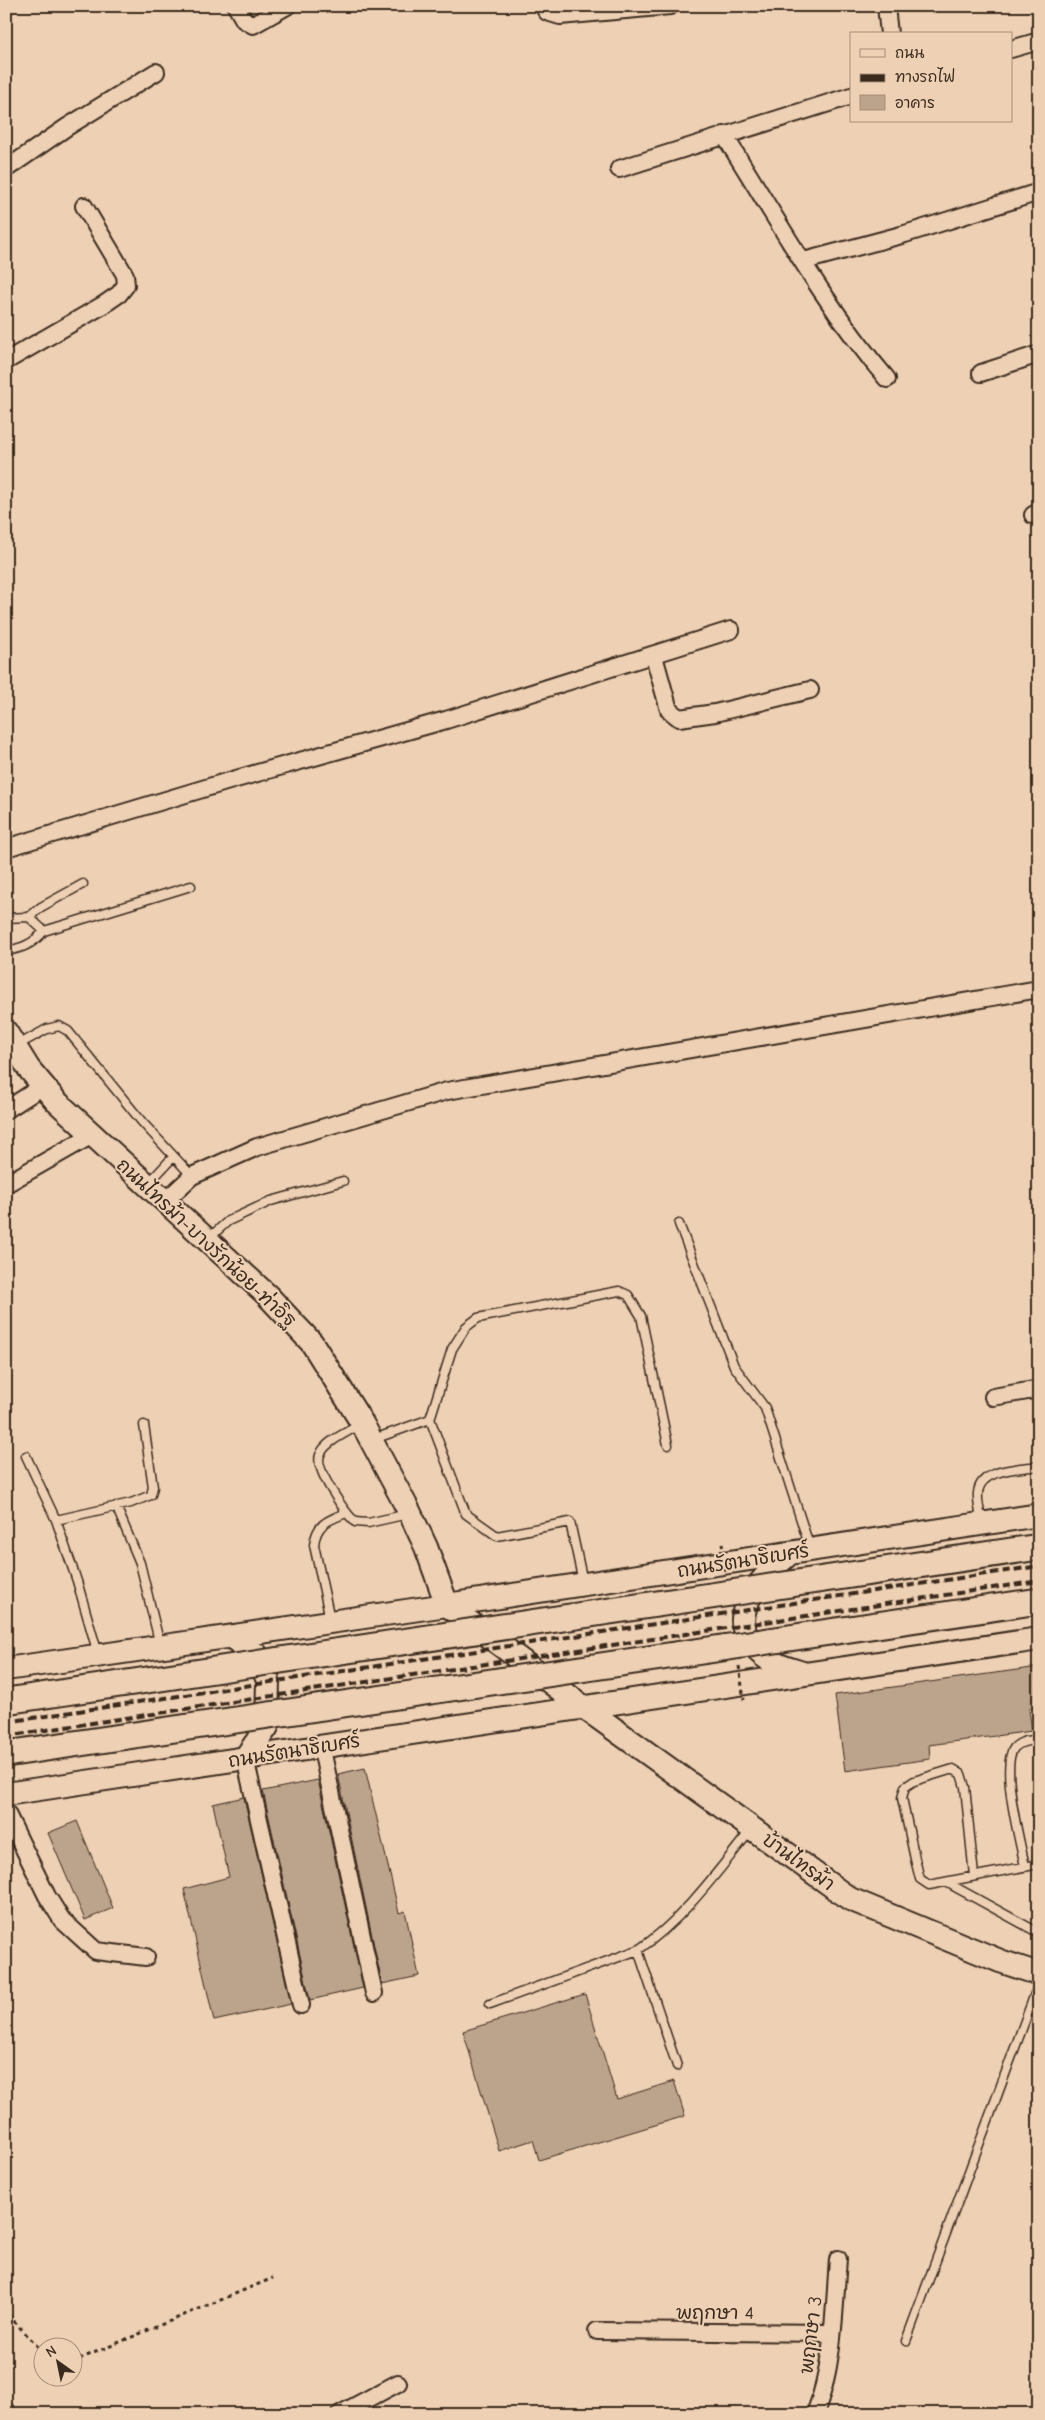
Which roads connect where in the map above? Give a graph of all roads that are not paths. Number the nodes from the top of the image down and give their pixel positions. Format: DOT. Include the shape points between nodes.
graph roads {
  1 [pos="236,6"];
  2 [pos="288,6"];
  3 [pos="543,6"];
  4 [pos="670,6"];
  5 [pos="886,6"];
  6 [pos="889,32"];
  7 [pos="1039,40"];
  8 [pos="1012,49"];
  9 [pos="156,72"];
  10 [pos="850,96"];
  11 [pos="724,134"];
  12 [pos="6,169"];
  13 [pos="620,169"];
  14 [pos="1039,192"];
  15 [pos="84,206"];
  16 [pos="804,262"];
  17 [pos="1039,354"];
  18 [pos="6,361"];
  19 [pos="981,374"];
  20 [pos="887,379"];
  21 [pos="731,630"];
  22 [pos="654,656"];
  23 [pos="810,690"];
  24 [pos="6,848"];
  25 [pos="83,884"];
  26 [pos="191,886"];
  27 [pos="29,917"];
  28 [pos="6,918"];
  29 [pos="44,931"];
  30 [pos="6,951"];
  31 [pos="1039,989"];
  32 [pos="10,1040"];
  33 [pos="43,1086"];
  34 [pos="6,1110"];
  35 [pos="92,1136"];
  36 [pos="173,1157"];
  37 [pos="192,1176"];
  38 [pos="343,1181"];
  39 [pos="6,1184"];
  40 [pos="146,1186"];
  41 [pos="164,1202"];
  42 [pos="679,1224"];
  43 [pos="206,1240"];
  44 [pos="1039,1389"];
  45 [pos="993,1397"];
  46 [pos="430,1419"];
  47 [pos="144,1425"];
  48 [pos="367,1431"];
  49 [pos="668,1444"];
  50 [pos="26,1456"];
  51 [pos="1039,1466"];
  52 [pos="116,1506"];
  53 [pos="346,1513"];
  54 [pos="410,1513"];
  55 [pos="1039,1515"];
  56 [pos="56,1520"];
  57 [pos="982,1523"];
  58 [pos="1039,1547"];
  59 [pos="811,1550"];
  60 [pos="789,1554"];
  61 [pos="584,1584"];
  62 [pos="1039,1602"];
  63 [pos="447,1605"];
  64 [pos="331,1622"];
  65 [pos="231,1637"];
  66 [pos="1039,1639"];
  67 [pos="161,1647"];
  68 [pos="99,1656"];
  69 [pos="6,1669"];
  70 [pos="806,1675"];
  71 [pos="6,1701"];
  72 [pos="582,1706"];
  73 [pos="1039,1739"];
  74 [pos="320,1745"];
  75 [pos="6,1754"];
  76 [pos="245,1758"];
  77 [pos="6,1794"];
  78 [pos="6,1812"];
  79 [pos="753,1828"];
  80 [pos="1039,1864"];
  81 [pos="1025,1866"];
  82 [pos="974,1876"];
  83 [pos="946,1882"];
  84 [pos="1039,1933"];
  85 [pos="638,1950"];
  86 [pos="146,1957"];
  87 [pos="1039,1974"];
  88 [pos="1039,1983"];
  89 [pos="374,1993"];
  90 [pos="490,2004"];
  91 [pos="301,2005"];
  92 [pos="677,2066"];
  93 [pos="838,2259"];
  94 [pos="597,2331"];
  95 [pos="832,2333"];
  96 [pos="906,2341"];
  97 [pos="398,2383"];
  98 [pos="340,2414"];
  99 [pos="815,2414"];
  1 -- 2 [label="street" via="244,20 253,25"];
  3 -- 4 [label="street" via="547,12 560,16"];
  5 -- 6 [label="street"];
  7 -- 8 [label="street"];
  9 -- 12 [label="street"];
  10 -- 11 [label="street"];
  11 -- 13 [label="street"];
  11 -- 16 [label="street"];
  14 -- 16 [label="street"];
  15 -- 18 [label="street" via="125,275 126,285 103,305"];
  16 -- 20 [label="street" via="860,347"];
  17 -- 19 [label="street"];
  21 -- 22 [label="street"];
  22 -- 23 [label="street" via="669,710 679,718 715,713"];
  22 -- 24 [label="street"];
  25 -- 27 [label="lane"];
  26 -- 29 [label="lane"];
  27 -- 28 [label="lane"];
  27 -- 29 [label="lane"];
  29 -- 30 [label="lane" via="30,944"];
  31 -- 37 [label="street" via="447,1091 257,1148"];
  32 -- 33 [label="main road, ถนนไทรม้า-บางรักน้อย-ท่าอิฐ"];
  32 -- 36 [label="lane" via="59,1026 68,1031"];
  33 -- 34 [label="street"];
  33 -- 35 [label="main road, ถนนไทรม้า-บางรักน้อย-ท่าอิฐ"];
  35 -- 39 [label="street"];
  35 -- 40 [label="main road, ถนนไทรม้า-บางรักน้อย-ท่าอิฐ"];
  36 -- 37 [label="lane"];
  36 -- 40 [label="lane"];
  37 -- 41 [label="street"];
  38 -- 43 [label="lane" via="271,1201 228,1221"];
  40 -- 41 [label="main road, ถนนไทรม้า-บางรักน้อย-ท่าอิฐ"];
  41 -- 43 [label="main road, ถนนไทรม้า-บางรักน้อย-ท่าอิฐ"];
  42 -- 59 [label="lane" via="734,1366 765,1408"];
  43 -- 48 [label="main road, ถนนไทรม้า-บางรักน้อย-ท่าอิฐ" via="268,1295 312,1343"];
  44 -- 45 [label="street"];
  46 -- 48 [label="lane"];
  46 -- 49 [label="lane" via="452,1349 466,1327 478,1318 619,1291 628,1295 641,1316"];
  46 -- 61 [label="lane" via="466,1514 498,1536 570,1522"];
  47 -- 52 [label="lane" via="153,1486 150,1495"];
  48 -- 53 [label="lane" via="326,1446 320,1454 318,1464"];
  48 -- 54 [label="main road, ถนนไทรม้า-บางรักน้อย-ท่าอิฐ"];
  50 -- 56 [label="lane"];
  51 -- 57 [label="lane" via="994,1473 982,1482 978,1493"];
  52 -- 56 [label="lane"];
  52 -- 67 [label="lane" via="140,1563"];
  53 -- 54 [label="lane" via="361,1523"];
  53 -- 64 [label="lane" via="326,1520 319,1528 314,1545"];
  54 -- 63 [label="main road, ถนนไทรม้า-บางรักน้อย-ท่าอิฐ"];
  55 -- 57 [label="main road, ถนนรัตนาธิเบศร์"];
  56 -- 68 [label="lane"];
  57 -- 59 [label="main road, ถนนรัตนาธิเบศร์"];
  58 -- 71 [label="main road, ถนนรัตนาธิเบศร์, bridge"];
  59 -- 60 [label="main road, ถนนรัตนาธิเบศร์"];
  60 -- 61 [label="main road, ถนนรัตนาธิเบศร์"];
  60 -- 70 [label="main road" via="765,1574 744,1604 742,1624 750,1643 772,1662"];
  61 -- 63 [label="main road, ถนนรัตนาธิเบศร์"];
  62 -- 75 [label="main road, ถนนรัตนาธิเบศร์, bridge"];
  63 -- 64 [label="main road, ถนนรัตนาธิเบศร์"];
  63 -- 72 [label="main road"];
  64 -- 65 [label="main road, ถนนรัตนาธิเบศร์"];
  65 -- 67 [label="main road, ถนนรัตนาธิเบศร์"];
  65 -- 76 [label="main road" via="256,1654 268,1680 266,1727"];
  66 -- 70 [label="main road, ถนนรัตนาธิเบศร์"];
  67 -- 68 [label="main road, ถนนรัตนาธิเบศร์"];
  68 -- 69 [label="main road, ถนนรัตนาธิเบศร์"];
  70 -- 72 [label="main road, ถนนรัตนาธิเบศร์"];
  72 -- 74 [label="main road, ถนนรัตนาธิเบศร์"];
  72 -- 79 [label="main road, บ้านไทรม้า"];
  73 -- 81 [label="lane" via="1026,1741 1014,1748 1009,1758 1011,1796"];
  74 -- 76 [label="main road, ถนนรัตนาธิเบศร์"];
  74 -- 89 [label="street"];
  76 -- 77 [label="main road, ถนนรัตนาธิเบศร์"];
  76 -- 91 [label="street"];
  78 -- 86 [label="street" via="62,1920 96,1951"];
  79 -- 85 [label="lane" via="685,1909 658,1936"];
  79 -- 87 [label="main road, บ้านไทรม้า" via="850,1899"];
  80 -- 81 [label="lane"];
  81 -- 82 [label="lane"];
  82 -- 83 [label="lane"];
  82 -- 83 [label="lane" via="965,1787 961,1774 953,1769 914,1780 905,1787 902,1798 920,1879 929,1885"];
  83 -- 84 [label="lane"];
  85 -- 90 [label="lane"];
  85 -- 92 [label="lane"];
  88 -- 96 [label="lane"];
  93 -- 95 [label="street, พฤกษา 3"];
  94 -- 95 [label="street, พฤกษา 4"];
  95 -- 99 [label="street, พฤกษา 3" via="822,2395"];
  97 -- 98 [label="street"];
}
